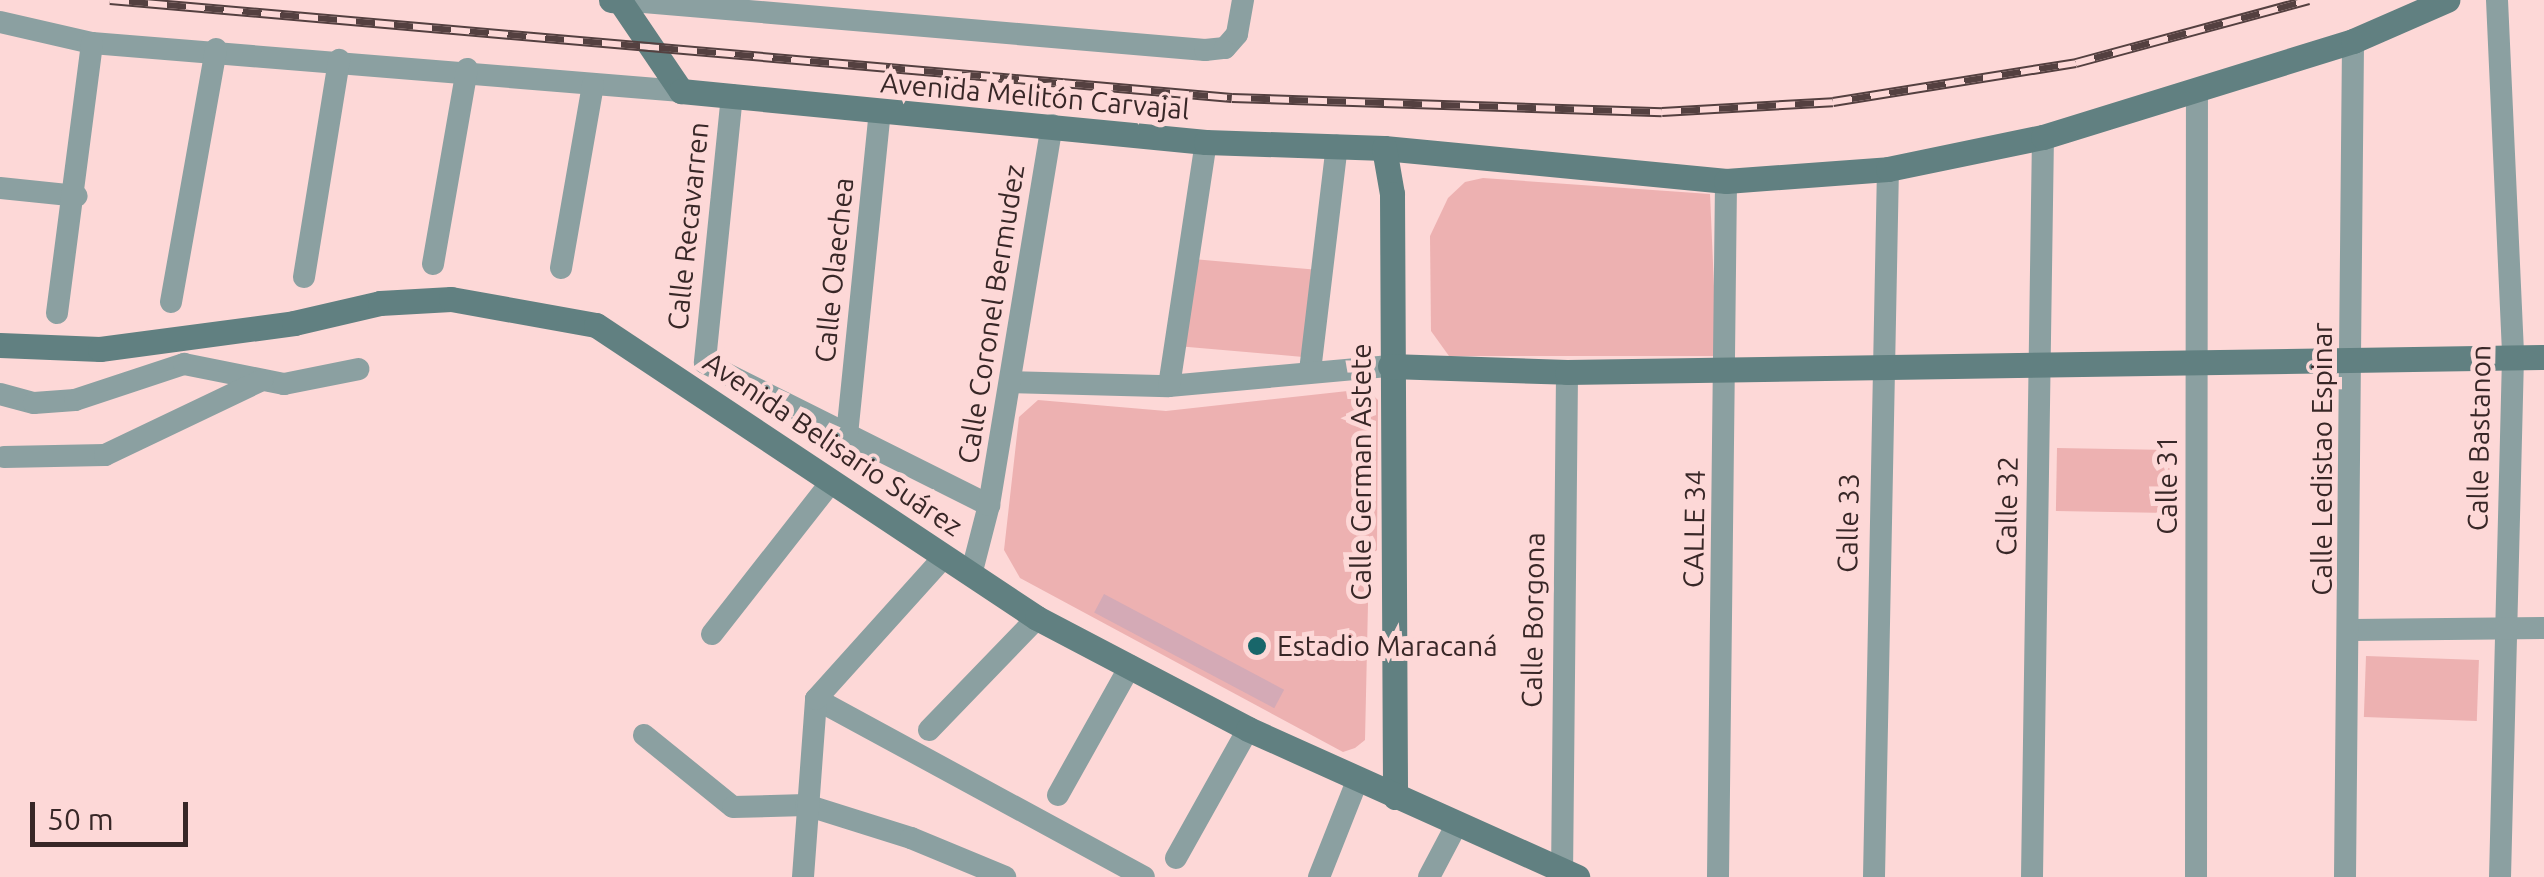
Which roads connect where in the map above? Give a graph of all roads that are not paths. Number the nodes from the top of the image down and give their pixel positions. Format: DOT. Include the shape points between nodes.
graph roads {
  1 [pos="611,0"];
  2 [pos="620,0"];
  3 [pos="1243,0"];
  4 [pos="2447,0"];
  5 [pos="2497,0"];
  6 [pos="0,22"];
  7 [pos="2353,41"];
  8 [pos="92,43"];
  9 [pos="216,49"];
  10 [pos="339,60"];
  11 [pos="467,68"];
  12 [pos="594,85"];
  13 [pos="681,91"];
  14 [pos="2197,93"];
  15 [pos="732,95"];
  16 [pos="880,111"];
  17 [pos="1052,125"];
  18 [pos="2043,137"];
  19 [pos="1206,142"];
  20 [pos="1337,146"];
  21 [pos="1384,148"];
  22 [pos="1888,169"];
  23 [pos="1726,182"];
  24 [pos="0,188"];
  25 [pos="77,196"];
  26 [pos="434,264"];
  27 [pos="561,268"];
  28 [pos="304,276"];
  29 [pos="171,302"];
  30 [pos="58,313"];
  31 [pos="0,345"];
  32 [pos="2513,357"];
  33 [pos="2544,357"];
  34 [pos="2352,358"];
  35 [pos="2197,360"];
  36 [pos="2038,362"];
  37 [pos="1390,366"];
  38 [pos="1726,368"];
  39 [pos="359,369"];
  40 [pos="1880,369"];
  41 [pos="1310,370"];
  42 [pos="1568,372"];
  43 [pos="262,380"];
  44 [pos="1011,382"];
  45 [pos="1169,386"];
  46 [pos="0,394"];
  47 [pos="847,434"];
  48 [pos="4,457"];
  49 [pos="832,482"];
  50 [pos="990,505"];
  51 [pos="944,557"];
  52 [pos="972,571"];
  53 [pos="1037,618"];
  54 [pos="2504,628"];
  55 [pos="2544,628"];
  56 [pos="2352,630"];
  57 [pos="712,634"];
  58 [pos="1130,666"];
  59 [pos="816,698"];
  60 [pos="929,730"];
  61 [pos="1248,730"];
  62 [pos="644,735"];
  63 [pos="1357,780"];
  64 [pos="1058,795"];
  65 [pos="1394,797"];
  66 [pos="806,806"];
  67 [pos="1457,824"];
  68 [pos="1176,858"];
  69 [pos="1567,875"];
  70 [pos="803,877"];
  71 [pos="1004,877"];
  72 [pos="1144,877"];
  73 [pos="1319,877"];
  74 [pos="1429,877"];
  75 [pos="1718,877"];
  76 [pos="1874,877"];
  77 [pos="2032,877"];
  78 [pos="2196,877"];
  79 [pos="2344,877"];
  80 [pos="2500,877"];
  1 -- 2 [label="street"];
  2 -- 3 [label="street" via="1205,50 1225,48 1236,34"];
  2 -- 13 [label="street"];
  4 -- 7 [label="street, Avenida Melitón Carvajal"];
  5 -- 32 [label="street, Calle Bastanon"];
  6 -- 8 [label="street, Avenida Melitón Carvajal"];
  7 -- 14 [label="street, Avenida Melitón Carvajal"];
  7 -- 34 [label="street, Calle Ledistao Espinar"];
  8 -- 9 [label="street, Avenida Melitón Carvajal"];
  8 -- 25 [label="street"];
  9 -- 10 [label="street, Avenida Melitón Carvajal"];
  9 -- 29 [label="street"];
  10 -- 11 [label="street, Avenida Melitón Carvajal"];
  10 -- 28 [label="street"];
  11 -- 12 [label="street, Avenida Melitón Carvajal"];
  11 -- 26 [label="street"];
  12 -- 13 [label="street, Avenida Melitón Carvajal"];
  12 -- 27 [label="street"];
  13 -- 15 [label="street, Avenida Melitón Carvajal"];
  14 -- 18 [label="street, Avenida Melitón Carvajal"];
  14 -- 35 [label="street, Calle 31"];
  15 -- 16 [label="street, Avenida Melitón Carvajal"];
  15 -- 47 [label="street, Calle Recavarren" via="704,363"];
  16 -- 17 [label="street, Avenida Melitón Carvajal"];
  16 -- 47 [label="street, Calle Olaechea"];
  17 -- 19 [label="street, Avenida Melitón Carvajal"];
  17 -- 44 [label="street, Calle Coronel Bermudez"];
  18 -- 22 [label="street, Avenida Melitón Carvajal"];
  18 -- 36 [label="street, Calle 32"];
  19 -- 20 [label="street, Avenida Melitón Carvajal"];
  19 -- 45 [label="street"];
  20 -- 21 [label="street, Avenida Melitón Carvajal"];
  20 -- 41 [label="street"];
  21 -- 23 [label="street, Avenida Melitón Carvajal"];
  21 -- 37 [label="street, Calle German Astete" via="1392,194"];
  22 -- 23 [label="street, Avenida Melitón Carvajal"];
  22 -- 40 [label="street, Calle 33"];
  23 -- 38 [label="street, CALLE 34"];
  24 -- 25 [label="street"];
  25 -- 30 [label="street"];
  31 -- 49 [label="street, Avenida Belisario Suárez" via="100,349 294,323 380,303 451,299 596,325"];
  32 -- 33 [label="street"];
  32 -- 34 [label="street"];
  32 -- 54 [label="street, Calle Bastanon"];
  34 -- 35 [label="street"];
  34 -- 56 [label="street, Calle Ledistao Espinar"];
  35 -- 36 [label="street"];
  35 -- 78 [label="street, Calle 31"];
  36 -- 40 [label="street"];
  36 -- 77 [label="street, Calle 32"];
  37 -- 41 [label="street"];
  37 -- 42 [label="street"];
  37 -- 65 [label="street, Calle German Astete"];
  38 -- 40 [label="street"];
  38 -- 42 [label="street"];
  38 -- 75 [label="street, CALLE 34"];
  39 -- 43 [label="street" via="284,384"];
  40 -- 76 [label="street, Calle 33"];
  41 -- 45 [label="street"];
  42 -- 69 [label="street, Calle Borgona"];
  43 -- 46 [label="street" via="184,364 75,400 34,403"];
  43 -- 48 [label="street" via="106,455"];
  44 -- 45 [label="street"];
  44 -- 50 [label="street, Calle Coronel Bermudez"];
  47 -- 50 [label="street"];
  49 -- 51 [label="street, Avenida Belisario Suárez"];
  49 -- 57 [label="street"];
  50 -- 52 [label="street, Calle Coronel Bermudez"];
  51 -- 52 [label="street, Avenida Belisario Suárez"];
  51 -- 59 [label="street"];
  52 -- 53 [label="street, Avenida Belisario Suárez"];
  53 -- 58 [label="street, Avenida Belisario Suárez"];
  53 -- 60 [label="street"];
  54 -- 55 [label="street"];
  54 -- 56 [label="street"];
  54 -- 80 [label="street, Calle Bastanon"];
  56 -- 79 [label="street, Calle Ledistao Espinar"];
  58 -- 61 [label="street, Avenida Belisario Suárez"];
  58 -- 64 [label="street"];
  59 -- 66 [label="street"];
  59 -- 72 [label="street"];
  61 -- 63 [label="street, Avenida Belisario Suárez"];
  61 -- 68 [label="street"];
  62 -- 66 [label="street" via="733,807"];
  63 -- 65 [label="street, Avenida Belisario Suárez"];
  63 -- 73 [label="street"];
  65 -- 67 [label="street, Avenida Belisario Suárez"];
  66 -- 70 [label="street"];
  66 -- 71 [label="street" via="911,838"];
  67 -- 69 [label="street, Avenida Belisario Suárez"];
  67 -- 74 [label="street"];
}
